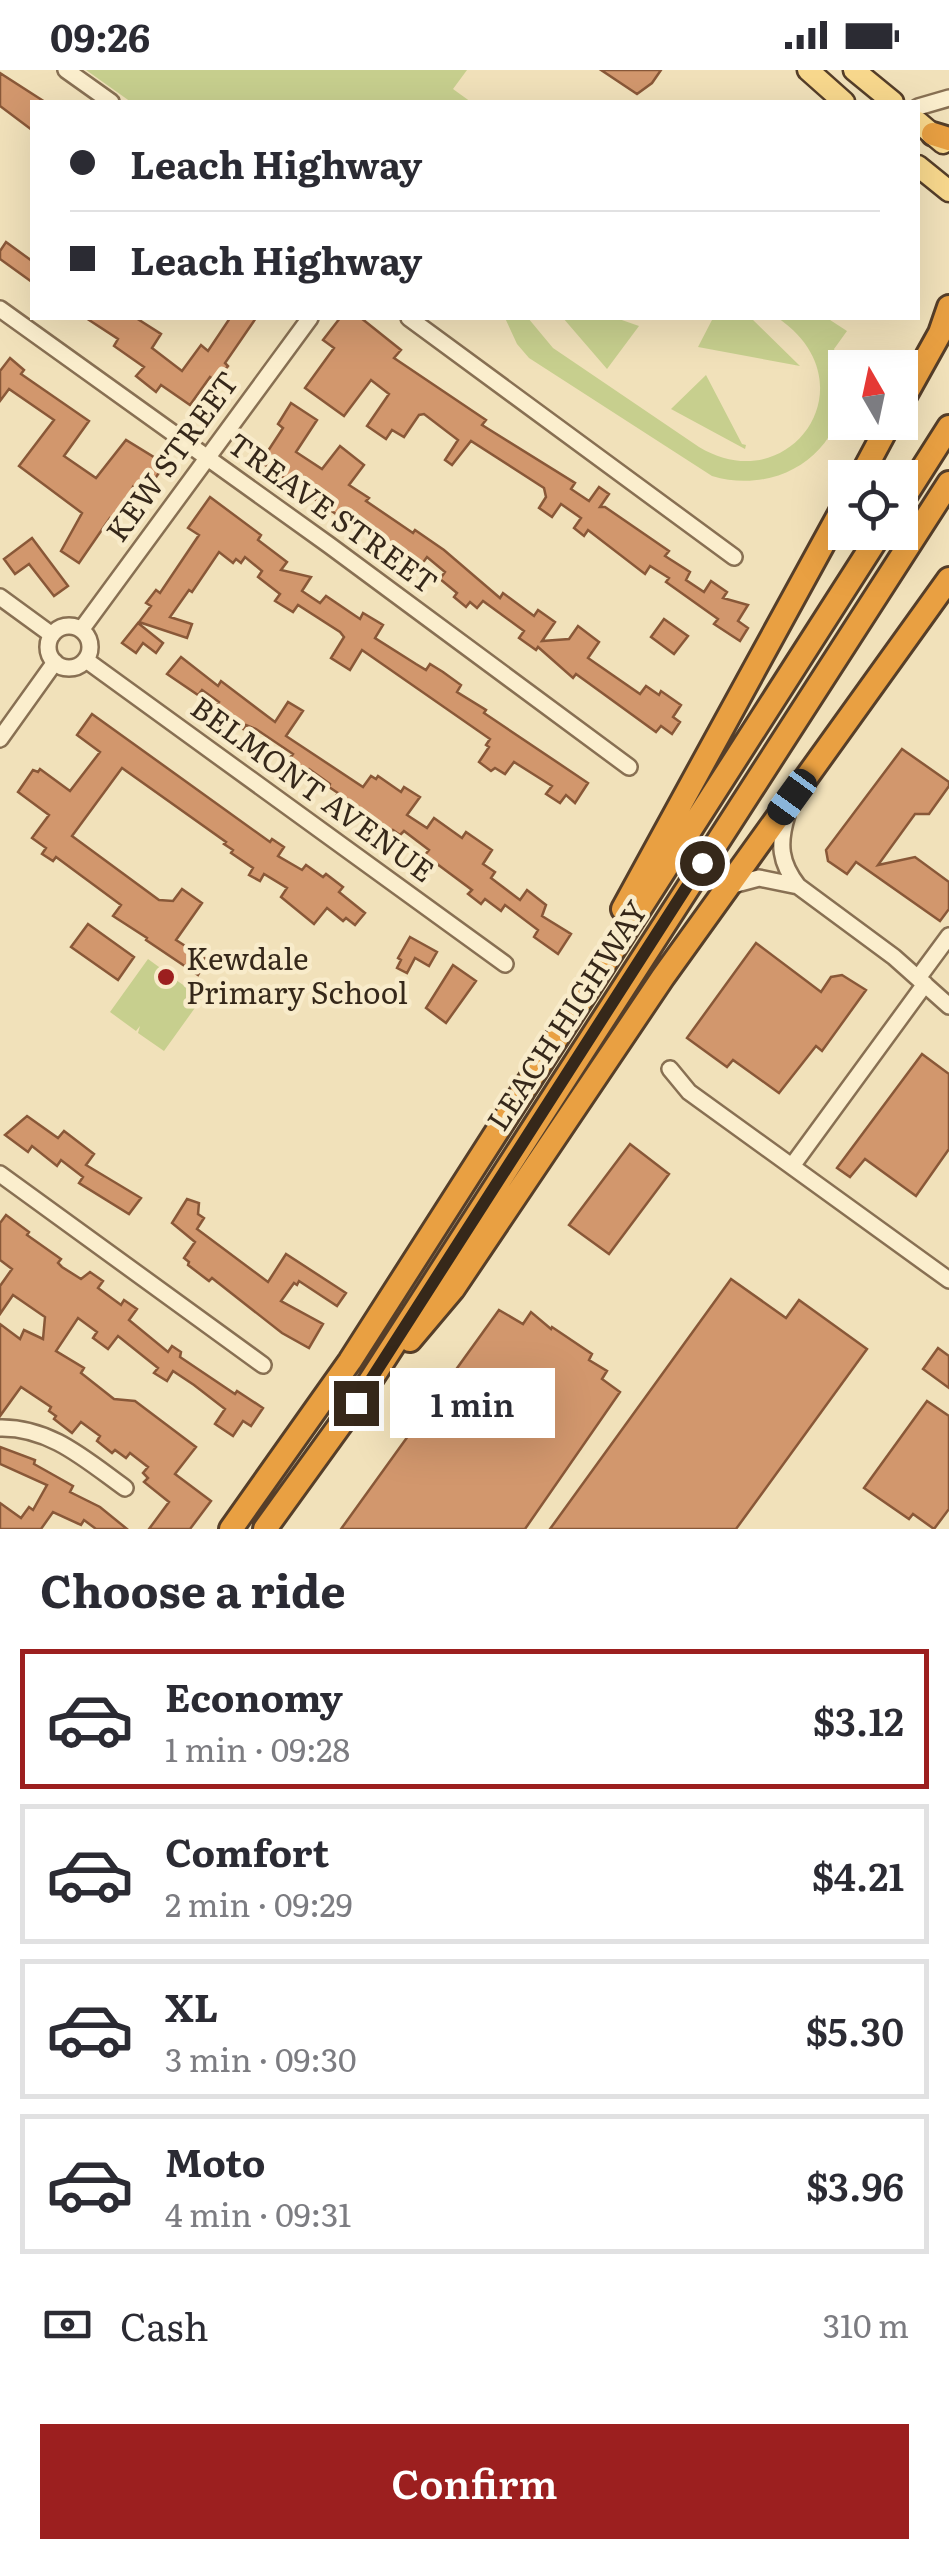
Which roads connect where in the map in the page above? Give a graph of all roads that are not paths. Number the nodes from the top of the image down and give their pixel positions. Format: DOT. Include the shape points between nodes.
graph roads {
  1 [pos="66,70"];
  2 [pos="808,70"];
  3 [pos="854,70"];
  4 [pos="949,98"];
  5 [pos="108,100"];
  6 [pos="842,100"];
  7 [pos="892,100"];
  8 [pos="920,106"];
  9 [pos="920,168"];
  10 [pos="949,190"];
  11 [pos="949,307"];
  12 [pos="0,309"];
  13 [pos="309,320"];
  14 [pos="412,320"];
  15 [pos="944,329"];
  16 [pos="918,374"];
  17 [pos="949,427"];
  18 [pos="207,458"];
  19 [pos="918,476"];
  20 [pos="949,482"];
  21 [pos="828,535"];
  22 [pos="869,550"];
  23 [pos="734,557"];
  24 [pos="949,579"];
  25 [pos="0,597"];
  26 [pos="81,630"];
  27 [pos="52,635"];
  28 [pos="86,660"];
  29 [pos="55,662"];
  30 [pos="0,739"];
  31 [pos="629,767"];
  32 [pos="792,797"];
  33 [pos="728,886"];
  34 [pos="798,886"];
  35 [pos="949,936"];
  36 [pos="505,964"];
  37 [pos="922,981"];
  38 [pos="949,1006"];
  39 [pos="670,1069"];
  40 [pos="534,1074"];
  41 [pos="792,1166"];
  42 [pos="0,1174"];
  43 [pos="949,1280"];
  44 [pos="263,1365"];
  45 [pos="356,1403"];
  46 [pos="0,1428"];
  47 [pos="125,1488"];
  48 [pos="231,1529"];
  49 [pos="265,1529"];
  1 -- 5 [label="street"];
  2 -- 6 [label="main road"];
  3 -- 7 [label="main road"];
  4 -- 8 [label="street"];
  9 -- 10 [label="main road"];
  11 -- 15 [label="highway"];
  12 -- 18 [label="street, TREAVE STREET"];
  13 -- 18 [label="street, KEW STREET"];
  14 -- 23 [label="street"];
  15 -- 16 [label="highway"];
  17 -- 19 [label="highway"];
  18 -- 26 [label="street, KEW STREET"];
  18 -- 31 [label="street, TREAVE STREET"];
  20 -- 45 [label="highway, LEACH HIGHWAY"];
  21 -- 40 [label="highway"];
  22 -- 40 [label="highway, LEACH HIGHWAY"];
  24 -- 32 [label="highway"];
  25 -- 27 [label="street"];
  26 -- 27 [label="street" via="62,628"];
  26 -- 28 [label="street" via="89,640"];
  27 -- 29 [label="street"];
  28 -- 29 [label="street" via="68,668"];
  28 -- 36 [label="street, BELMONT AVENUE"];
  29 -- 30 [label="street"];
  32 -- 33 [label="highway"];
  32 -- 34 [label="street" via="781,854"];
  33 -- 34 [label="street" via="759,878"];
  33 -- 45 [label="highway" via="454,1289"];
  34 -- 37 [label="street"];
  35 -- 37 [label="street"];
  37 -- 38 [label="street"];
  37 -- 41 [label="street"];
  39 -- 41 [label="street" via="690,1092"];
  40 -- 48 [label="highway, LEACH HIGHWAY" via="350,1361"];
  41 -- 43 [label="street"];
  42 -- 44 [label="street"];
  45 -- 49 [label="highway, LEACH HIGHWAY"];
  46 -- 47 [label="street" via="58,1440"];
}
